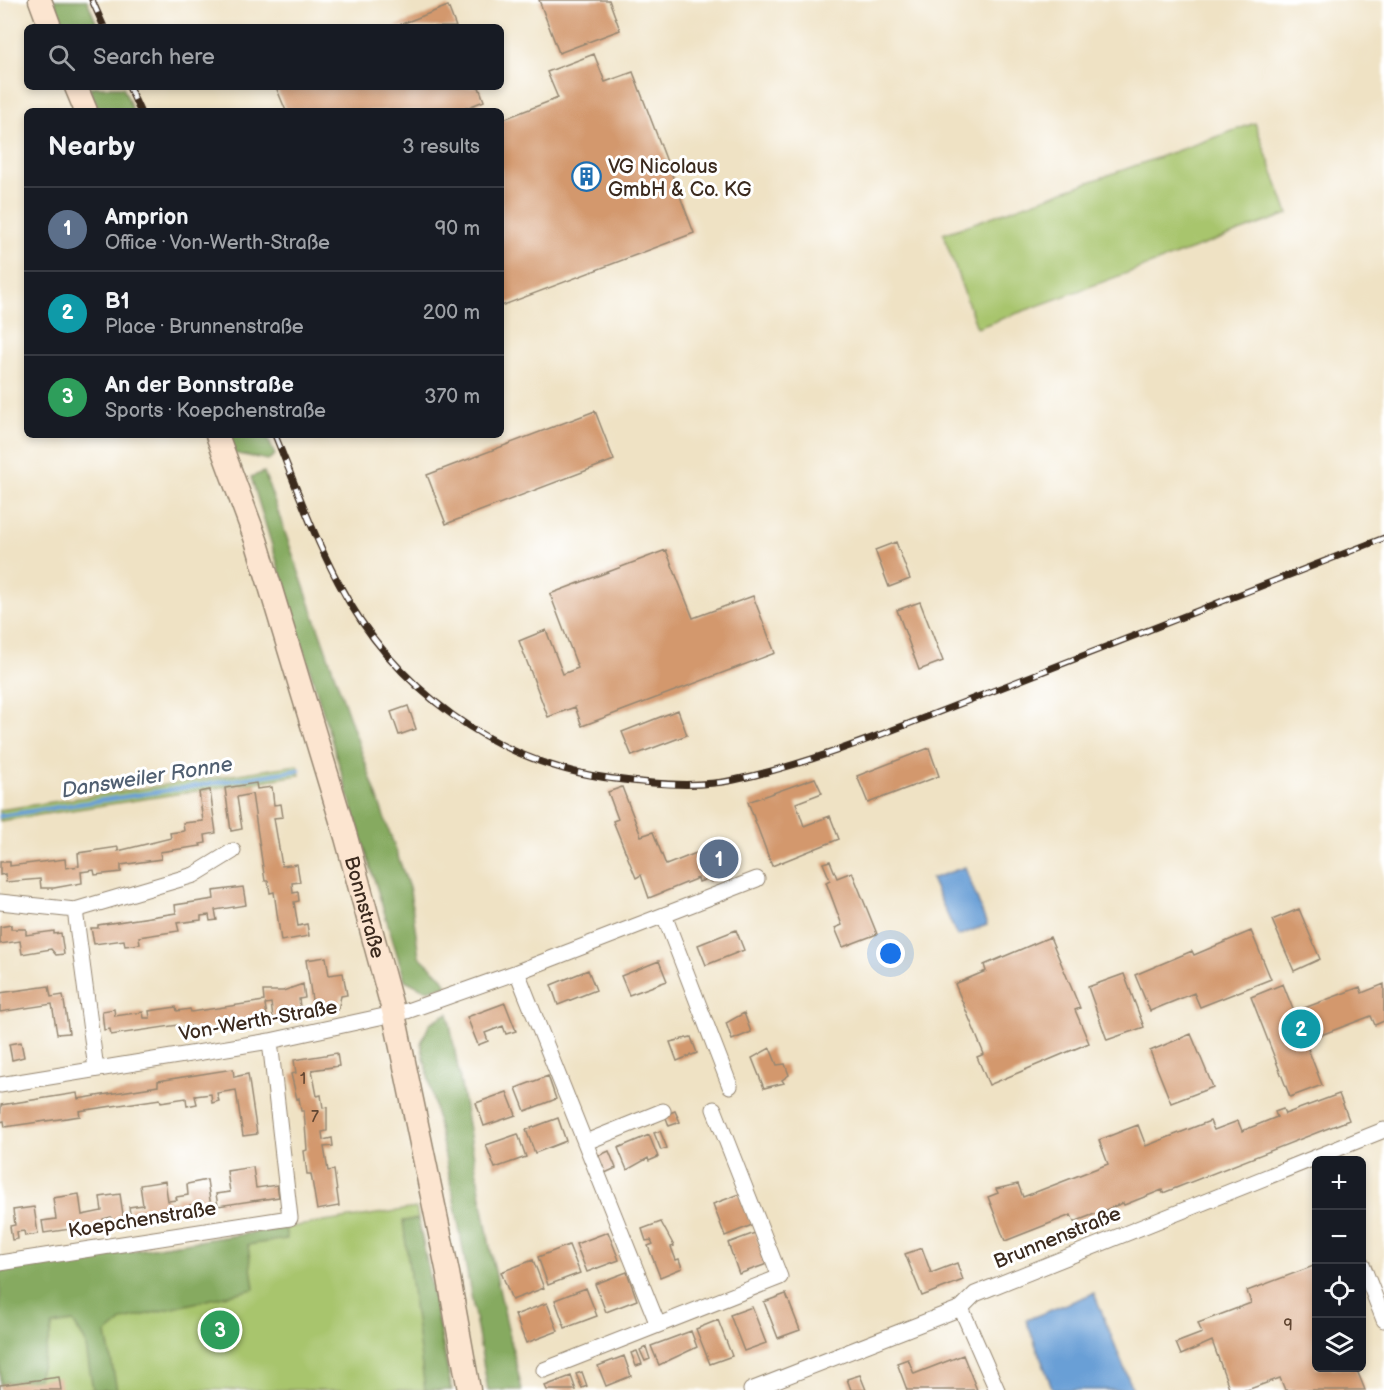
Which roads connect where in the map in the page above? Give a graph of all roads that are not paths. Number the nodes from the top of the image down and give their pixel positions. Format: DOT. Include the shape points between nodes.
graph roads {
  1 [pos="40,0"];
  2 [pos="49,24"];
  3 [pos="77,90"];
  4 [pos="85,108"];
  5 [pos="217,438"];
  6 [pos="233,851"];
  7 [pos="757,879"];
  8 [pos="0,902"];
  9 [pos="75,910"];
  10 [pos="664,915"];
  11 [pos="517,972"];
  12 [pos="394,1014"];
  13 [pos="270,1041"];
  14 [pos="96,1069"];
  15 [pos="0,1085"];
  16 [pos="730,1086"];
  17 [pos="714,1109"];
  18 [pos="663,1111"];
  19 [pos="1384,1130"];
  20 [pos="586,1142"];
  21 [pos="1324,1156"];
  22 [pos="1312,1161"];
  23 [pos="0,1263"];
  24 [pos="1366,1274"];
  25 [pos="961,1308"];
  26 [pos="1384,1320"];
  27 [pos="658,1325"];
  28 [pos="544,1370"];
  29 [pos="469,1390"];
  30 [pos="751,1390"];
  31 [pos="997,1390"];
  1 -- 2 [label="main road"];
  3 -- 4 [label="main road"];
  5 -- 12 [label="main road, Bonnstraße" via="256,540 346,837"];
  6 -- 9 [label="street" via="194,874"];
  7 -- 10 [label="street, Von-Werth-Straße"];
  8 -- 9 [label="street"];
  9 -- 14 [label="street"];
  10 -- 11 [label="street, Von-Werth-Straße"];
  10 -- 16 [label="street"];
  11 -- 12 [label="street, Von-Werth-Straße"];
  11 -- 20 [label="street"];
  12 -- 13 [label="street, Von-Werth-Straße"];
  12 -- 29 [label="main road, Bonnstraße"];
  13 -- 14 [label="street, Von-Werth-Straße"];
  13 -- 23 [label="street, Koepchenstraße" via="290,1218"];
  14 -- 15 [label="street, Von-Werth-Straße"];
  17 -- 27 [label="street" via="780,1276"];
  18 -- 20 [label="street"];
  19 -- 21 [label="street, Brunnenstraße"];
  20 -- 27 [label="street"];
  22 -- 25 [label="street, Brunnenstraße" via="975,1294"];
  24 -- 26 [label="street"];
  25 -- 30 [label="street, Brunnenstraße"];
  25 -- 31 [label="street"];
  27 -- 28 [label="street"];
}
